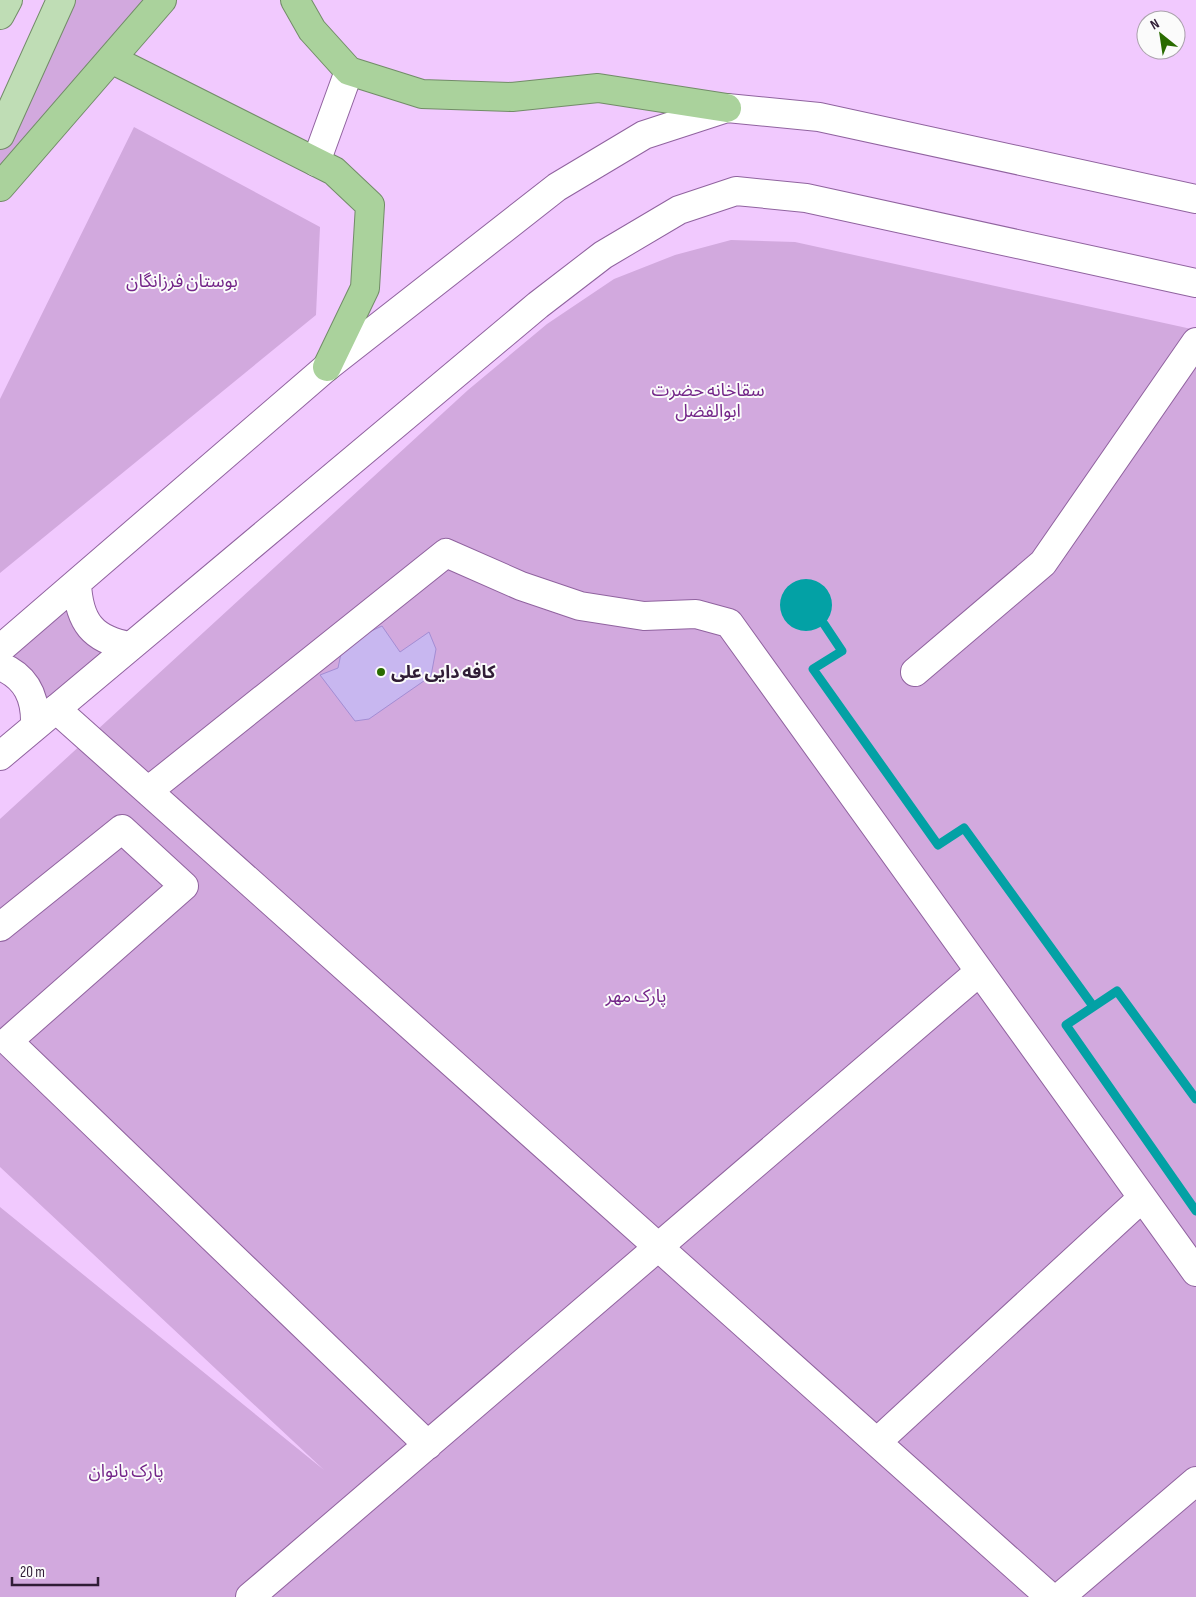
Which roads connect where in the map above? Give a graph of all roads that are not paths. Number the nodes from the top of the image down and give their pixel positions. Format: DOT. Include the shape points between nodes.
graph roads {
  1 [pos="8,0"];
  2 [pos="61,0"];
  3 [pos="162,0"];
  4 [pos="295,0"];
  5 [pos="0,16"];
  6 [pos="111,59"];
  7 [pos="349,71"];
  8 [pos="727,108"];
  9 [pos="0,136"];
  10 [pos="316,162"];
  11 [pos="0,187"];
  12 [pos="1196,199"];
  13 [pos="1196,283"];
  14 [pos="1196,342"];
  15 [pos="327,366"];
  16 [pos="78,584"];
  17 [pos="130,646"];
  18 [pos="0,649"];
  19 [pos="0,666"];
  20 [pos="915,672"];
  21 [pos="45,718"];
  22 [pos="0,756"];
  23 [pos="148,791"];
  24 [pos="0,927"];
  25 [pos="979,972"];
  26 [pos="4,1045"];
  27 [pos="1142,1198"];
  28 [pos="660,1248"];
  29 [pos="1196,1272"];
  30 [pos="877,1442"];
  31 [pos="428,1445"];
  32 [pos="1196,1481"];
  33 [pos="259,1595"];
  34 [pos="1050,1597"];
  35 [pos="1060,1597"];
  1 -- 5 [label="main road"];
  2 -- 9 [label="main road"];
  3 -- 6 [label="highway"];
  4 -- 7 [label="highway" via="312,30"];
  6 -- 10 [label="highway"];
  6 -- 11 [label="highway"];
  7 -- 8 [label="highway" via="422,94 512,98 598,88"];
  7 -- 10 [label="street"];
  8 -- 12 [label="street" via="819,117"];
  8 -- 15 [label="street" via="644,135 557,187"];
  10 -- 15 [label="highway" via="334,171 370,205 365,288"];
  13 -- 17 [label="street" via="806,198 736,191 679,210 603,255 538,305"];
  14 -- 20 [label="street" via="1043,563"];
  15 -- 16 [label="street"];
  16 -- 17 [label="street" via="78,603 96,634 112,643"];
  16 -- 18 [label="street"];
  17 -- 21 [label="street"];
  19 -- 21 [label="street" via="18,676 30,690 36,708"];
  21 -- 22 [label="street"];
  21 -- 23 [label="street"];
  23 -- 25 [label="street" via="446,553 521,586 580,606 644,616 696,614 729,624"];
  23 -- 28 [label="street"];
  24 -- 26 [label="street" via="122,829 184,886"];
  25 -- 27 [label="street"];
  25 -- 28 [label="street"];
  26 -- 31 [label="street"];
  27 -- 29 [label="street"];
  27 -- 30 [label="street"];
  28 -- 30 [label="street"];
  28 -- 31 [label="street"];
  30 -- 34 [label="street"];
  31 -- 33 [label="street"];
  32 -- 35 [label="street"];
}
